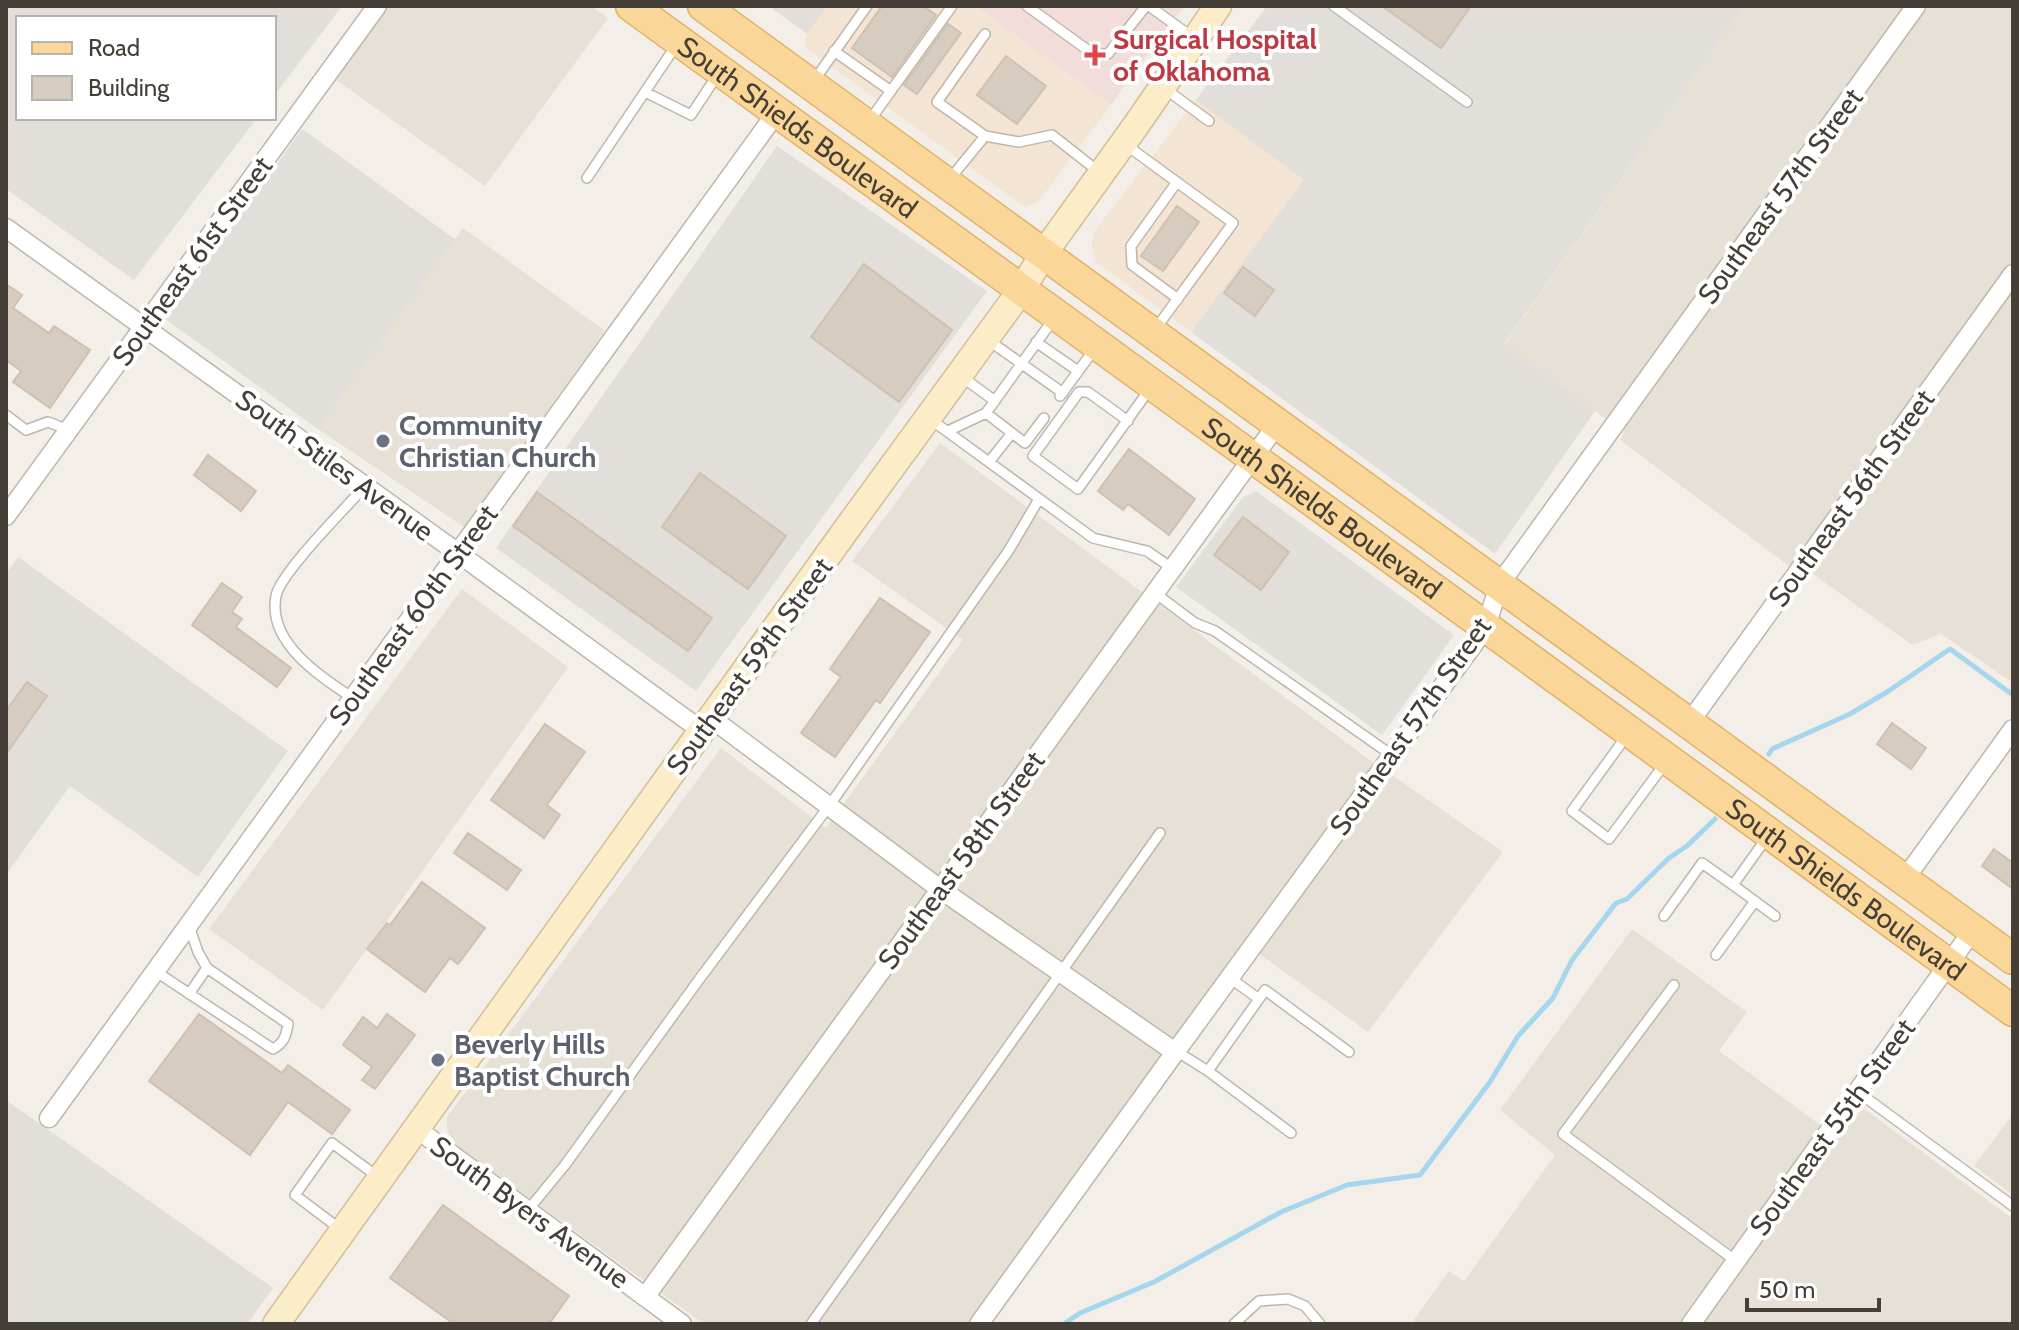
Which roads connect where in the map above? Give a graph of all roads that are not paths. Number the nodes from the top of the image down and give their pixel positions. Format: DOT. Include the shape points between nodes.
graph roads {
  1 [pos="377,6"];
  2 [pos="631,6"];
  3 [pos="703,6"];
  4 [pos="867,6"];
  5 [pos="952,6"];
  6 [pos="1027,6"];
  7 [pos="1148,6"];
  8 [pos="1218,6"];
  9 [pos="1334,6"];
  10 [pos="1916,6"];
  11 [pos="985,34"];
  12 [pos="1195,39"];
  13 [pos="679,41"];
  14 [pos="834,51"];
  15 [pos="721,71"];
  16 [pos="811,84"];
  17 [pos="1163,87"];
  18 [pos="891,91"];
  19 [pos="645,92"];
  20 [pos="1467,102"];
  21 [pos="777,112"];
  22 [pos="1209,121"];
  23 [pos="867,125"];
  24 [pos="985,136"];
  25 [pos="1124,143"];
  26 [pos="1101,174"];
  27 [pos="587,178"];
  28 [pos="1177,182"];
  29 [pos="947,183"];
  30 [pos="6,228"];
  31 [pos="1044,253"];
  32 [pos="2013,274"];
  33 [pos="1022,289"];
  34 [pos="1178,299"];
  35 [pos="1057,314"];
  36 [pos="144,327"];
  37 [pos="1153,332"];
  38 [pos="985,339"];
  39 [pos="1036,342"];
  40 [pos="1098,344"];
  41 [pos="1022,363"];
  42 [pos="1078,371"];
  43 [pos="959,374"];
  44 [pos="1153,384"];
  45 [pos="995,401"];
  46 [pos="986,413"];
  47 [pos="6,415"];
  48 [pos="1044,418"];
  49 [pos="1128,421"];
  50 [pos="1278,423"];
  51 [pos="938,424"];
  52 [pos="69,430"];
  53 [pos="1012,433"];
  54 [pos="1254,457"];
  55 [pos="989,462"];
  56 [pos="365,486"];
  57 [pos="1039,499"];
  58 [pos="6,516"];
  59 [pos="458,553"];
  60 [pos="1173,569"];
  61 [pos="1499,585"];
  62 [pos="1155,593"];
  63 [pos="1486,627"];
  64 [pos="353,698"];
  65 [pos="1689,723"];
  66 [pos="706,724"];
  67 [pos="2013,729"];
  68 [pos="1630,732"];
  69 [pos="1393,756"];
  70 [pos="1668,759"];
  71 [pos="829,806"];
  72 [pos="1160,833"];
  73 [pos="1770,833"];
  74 [pos="1904,880"];
  75 [pos="1733,885"];
  76 [pos="940,889"];
  77 [pos="1755,901"];
  78 [pos="1664,916"];
  79 [pos="1775,916"];
  80 [pos="189,924"];
  81 [pos="1973,930"];
  82 [pos="1716,955"];
  83 [pos="2013,959"];
  84 [pos="1949,964"];
  85 [pos="207,968"];
  86 [pos="155,971"];
  87 [pos="1061,973"];
  88 [pos="1230,978"];
  89 [pos="1674,985"];
  90 [pos="189,994"];
  91 [pos="1259,999"];
  92 [pos="2013,1011"];
  93 [pos="1176,1051"];
  94 [pos="1349,1052"];
  95 [pos="1208,1071"];
  96 [pos="1857,1091"];
  97 [pos="49,1118"];
  98 [pos="417,1129"];
  99 [pos="1291,1133"];
  100 [pos="380,1179"];
  101 [pos="2013,1206"];
  102 [pos="528,1210"];
  103 [pos="343,1231"];
  104 [pos="1736,1261"];
  105 [pos="645,1297"];
  106 [pos="276,1324"];
  107 [pos="682,1324"];
  108 [pos="811,1324"];
  109 [pos="979,1324"];
  110 [pos="1234,1324"];
  111 [pos="1320,1324"];
  112 [pos="1691,1324"];
  1 -- 36 [label="street, Southeast 61st Street"];
  2 -- 13 [label="main road, South Shields Boulevard"];
  3 -- 16 [label="main road, South Shields Boulevard"];
  4 -- 14 [label="lane"];
  5 -- 18 [label="lane"];
  6 -- 7 [label="lane" via="1093,54 1108,54"];
  7 -- 12 [label="lane"];
  8 -- 12 [label="main road, Southeast 59th Street"];
  9 -- 20 [label="lane"];
  10 -- 61 [label="street, Southeast 57th Street"];
  11 -- 24 [label="lane" via="937,102"];
  12 -- 17 [label="main road, Southeast 59th Street"];
  13 -- 15 [label="main road, South Shields Boulevard"];
  13 -- 19 [label="lane"];
  14 -- 16 [label="lane"];
  14 -- 18 [label="lane"];
  15 -- 19 [label="lane" via="691,115"];
  15 -- 21 [label="main road, South Shields Boulevard"];
  16 -- 23 [label="main road, South Shields Boulevard"];
  17 -- 22 [label="lane"];
  17 -- 25 [label="main road, Southeast 59th Street"];
  18 -- 23 [label="lane"];
  19 -- 27 [label="lane"];
  21 -- 33 [label="main road, South Shields Boulevard"];
  21 -- 59 [label="street, Southeast 60th Street"];
  23 -- 29 [label="main road, South Shields Boulevard"];
  24 -- 26 [label="lane" via="1019,142 1052,135"];
  24 -- 29 [label="lane"];
  25 -- 26 [label="main road, Southeast 59th Street"];
  25 -- 28 [label="lane"];
  26 -- 31 [label="main road, Southeast 59th Street"];
  28 -- 34 [label="lane" via="1131,246 1132,265"];
  28 -- 34 [label="lane" via="1233,223"];
  29 -- 31 [label="main road, South Shields Boulevard"];
  30 -- 36 [label="street, South Stiles Avenue"];
  31 -- 33 [label="main road, Southeast 59th Street"];
  31 -- 37 [label="main road, South Shields Boulevard"];
  32 -- 65 [label="street, Southeast 56th Street"];
  33 -- 35 [label="main road, South Shields Boulevard"];
  33 -- 38 [label="main road, Southeast 59th Street"];
  34 -- 37 [label="lane"];
  35 -- 39 [label="lane"];
  35 -- 40 [label="main road, South Shields Boulevard"];
  36 -- 52 [label="street, Southeast 61st Street"];
  36 -- 56 [label="street, South Stiles Avenue"];
  37 -- 50 [label="main road, South Shields Boulevard"];
  38 -- 41 [label="lane"];
  38 -- 43 [label="main road, Southeast 59th Street"];
  39 -- 41 [label="lane"];
  39 -- 42 [label="lane"];
  40 -- 42 [label="lane"];
  40 -- 44 [label="main road, South Shields Boulevard"];
  41 -- 42 [label="lane" via="1061,395"];
  41 -- 45 [label="lane"];
  43 -- 45 [label="lane"];
  43 -- 51 [label="main road, Southeast 59th Street"];
  44 -- 49 [label="lane"];
  44 -- 54 [label="main road, South Shields Boulevard"];
  45 -- 46 [label="lane"];
  46 -- 51 [label="lane"];
  46 -- 53 [label="lane"];
  47 -- 52 [label="lane" via="26,430 48,422"];
  48 -- 53 [label="lane" via="1025,443"];
  49 -- 49 [label="lane" via="1078,489 1033,456 1079,392 1088,392"];
  50 -- 54 [label="street, Southeast 58th Street"];
  50 -- 61 [label="main road, South Shields Boulevard"];
  51 -- 55 [label="lane"];
  51 -- 66 [label="main road, Southeast 59th Street"];
  52 -- 58 [label="street, Southeast 61st Street"];
  53 -- 55 [label="lane"];
  54 -- 60 [label="street, Southeast 58th Street"];
  54 -- 63 [label="main road, South Shields Boulevard"];
  55 -- 57 [label="lane"];
  56 -- 59 [label="street, South Stiles Avenue"];
  56 -- 64 [label="lane" via="287,573 276,593 275,616 299,658"];
  57 -- 60 [label="lane" via="1093,538 1147,551"];
  57 -- 71 [label="lane" via="1009,550"];
  59 -- 64 [label="street, Southeast 60th Street"];
  59 -- 66 [label="street, South Stiles Avenue"];
  60 -- 62 [label="street, Southeast 58th Street"];
  61 -- 63 [label="street, Southeast 57th Street"];
  61 -- 65 [label="main road, South Shields Boulevard"];
  62 -- 69 [label="lane"];
  62 -- 76 [label="street, Southeast 58th Street"];
  63 -- 68 [label="main road, South Shields Boulevard"];
  63 -- 69 [label="street, Southeast 57th Street"];
  64 -- 80 [label="street, Southeast 60th Street"];
  65 -- 74 [label="main road, South Shields Boulevard"];
  66 -- 71 [label="street, South Stiles Avenue"];
  66 -- 98 [label="main road, Southeast 59th Street"];
  67 -- 74 [label="street"];
  68 -- 70 [label="main road, South Shields Boulevard"];
  68 -- 70 [label="lane" via="1572,811 1609,839"];
  69 -- 88 [label="street, Southeast 57th Street"];
  70 -- 73 [label="main road, South Shields Boulevard"];
  71 -- 76 [label="street, South Stiles Avenue"];
  71 -- 102 [label="lane"];
  72 -- 87 [label="lane"];
  73 -- 75 [label="lane"];
  73 -- 84 [label="main road, South Shields Boulevard"];
  74 -- 81 [label="main road, South Shields Boulevard"];
  75 -- 77 [label="lane"];
  75 -- 78 [label="lane" via="1702,863"];
  76 -- 87 [label="street, South Stiles Avenue"];
  76 -- 105 [label="street, Southeast 58th Street"];
  77 -- 79 [label="lane"];
  77 -- 82 [label="lane"];
  80 -- 85 [label="lane"];
  80 -- 86 [label="street, Southeast 60th Street"];
  81 -- 83 [label="main road, South Shields Boulevard"];
  81 -- 84 [label="street, Southeast 55th Street"];
  84 -- 92 [label="main road, South Shields Boulevard"];
  84 -- 96 [label="street, Southeast 55th Street"];
  85 -- 90 [label="lane"];
  85 -- 90 [label="lane" via="288,1024 280,1045 273,1049"];
  86 -- 90 [label="lane"];
  86 -- 97 [label="street, Southeast 60th Street"];
  87 -- 93 [label="street, South Stiles Avenue"];
  87 -- 108 [label="lane"];
  88 -- 91 [label="lane"];
  88 -- 93 [label="street, Southeast 57th Street"];
  89 -- 104 [label="lane" via="1563,1134"];
  91 -- 94 [label="lane" via="1265,990"];
  91 -- 95 [label="lane"];
  93 -- 95 [label="lane"];
  93 -- 109 [label="street, Southeast 57th Street"];
  95 -- 99 [label="lane"];
  96 -- 101 [label="lane"];
  96 -- 104 [label="street, Southeast 55th Street"];
  98 -- 100 [label="main road, Southeast 59th Street"];
  98 -- 102 [label="street, South Byers Avenue"];
  100 -- 103 [label="main road, Southeast 59th Street"];
  100 -- 103 [label="lane" via="332,1143 295,1195"];
  102 -- 105 [label="street, South Byers Avenue"];
  103 -- 106 [label="main road, Southeast 59th Street"];
  104 -- 112 [label="street, Southeast 55th Street"];
  105 -- 107 [label="street, South Byers Avenue"];
  110 -- 111 [label="lane" via="1259,1301 1288,1299 1305,1306"];
}
